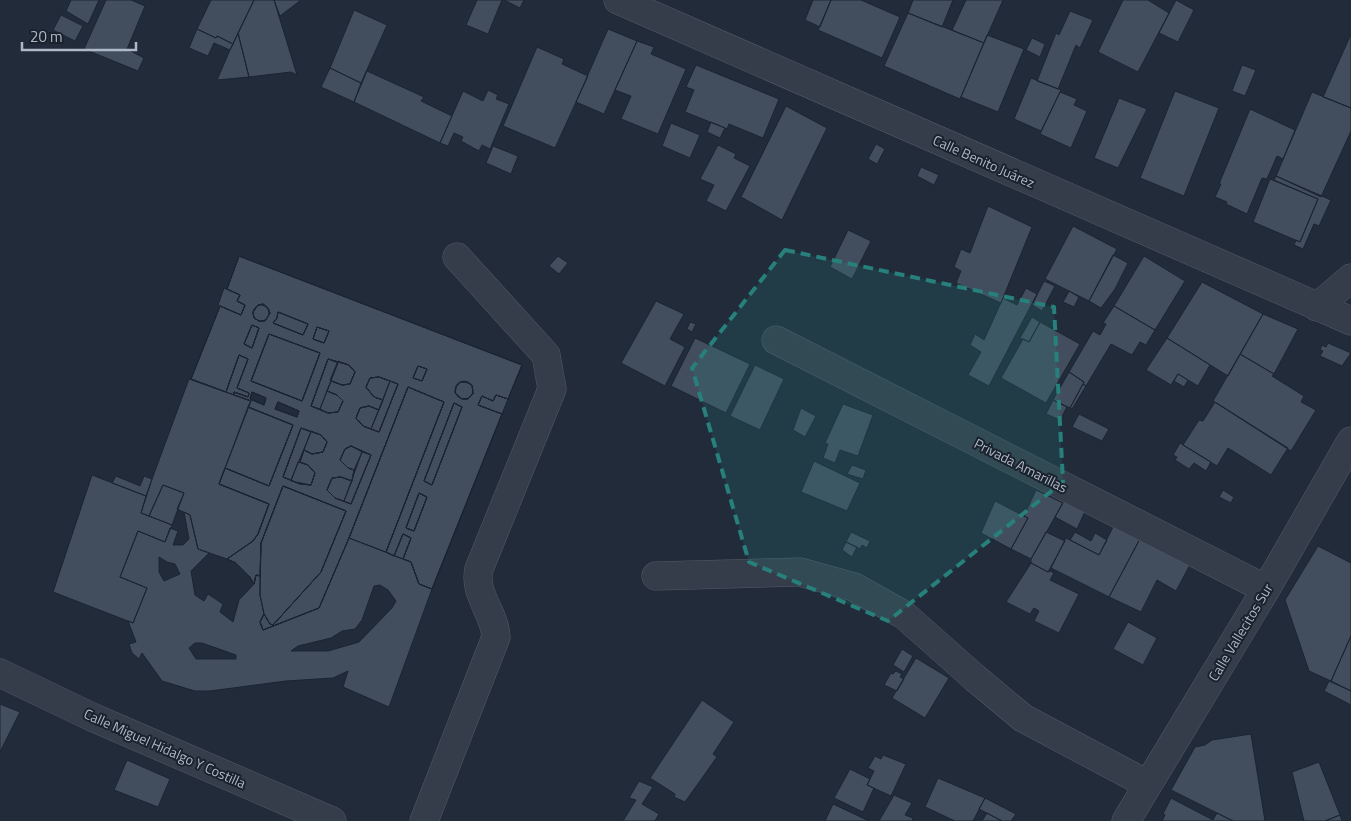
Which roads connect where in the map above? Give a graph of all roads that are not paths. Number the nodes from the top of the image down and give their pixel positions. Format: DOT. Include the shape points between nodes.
graph roads {
  1 [pos="618,0"];
  2 [pos="457,257"];
  3 [pos="1351,278"];
  4 [pos="1317,306"];
  5 [pos="1351,321"];
  6 [pos="776,340"];
  7 [pos="1351,442"];
  8 [pos="656,576"];
  9 [pos="1266,589"];
  10 [pos="0,673"];
  11 [pos="1147,784"];
  12 [pos="332,821"];
  13 [pos="424,821"];
  14 [pos="1126,821"];
  1 -- 4 [label="street, Calle Benito Juárez"];
  2 -- 13 [label="street" via="546,355 552,389 479,569 477,584 494,622 496,637"];
  3 -- 4 [label="street"];
  4 -- 5 [label="street, Calle Benito Juárez"];
  6 -- 9 [label="street, Privada Amarillas"];
  7 -- 9 [label="street, Calle Vallecitos Sur"];
  8 -- 11 [label="street" via="800,572 854,587 904,615 1023,718"];
  9 -- 11 [label="street, Calle Vallecitos Sur"];
  10 -- 12 [label="street, Calle Miguel Hidalgo Y Costilla" via="92,717"];
  11 -- 14 [label="street, Calle Vallecitos Sur"];
}
